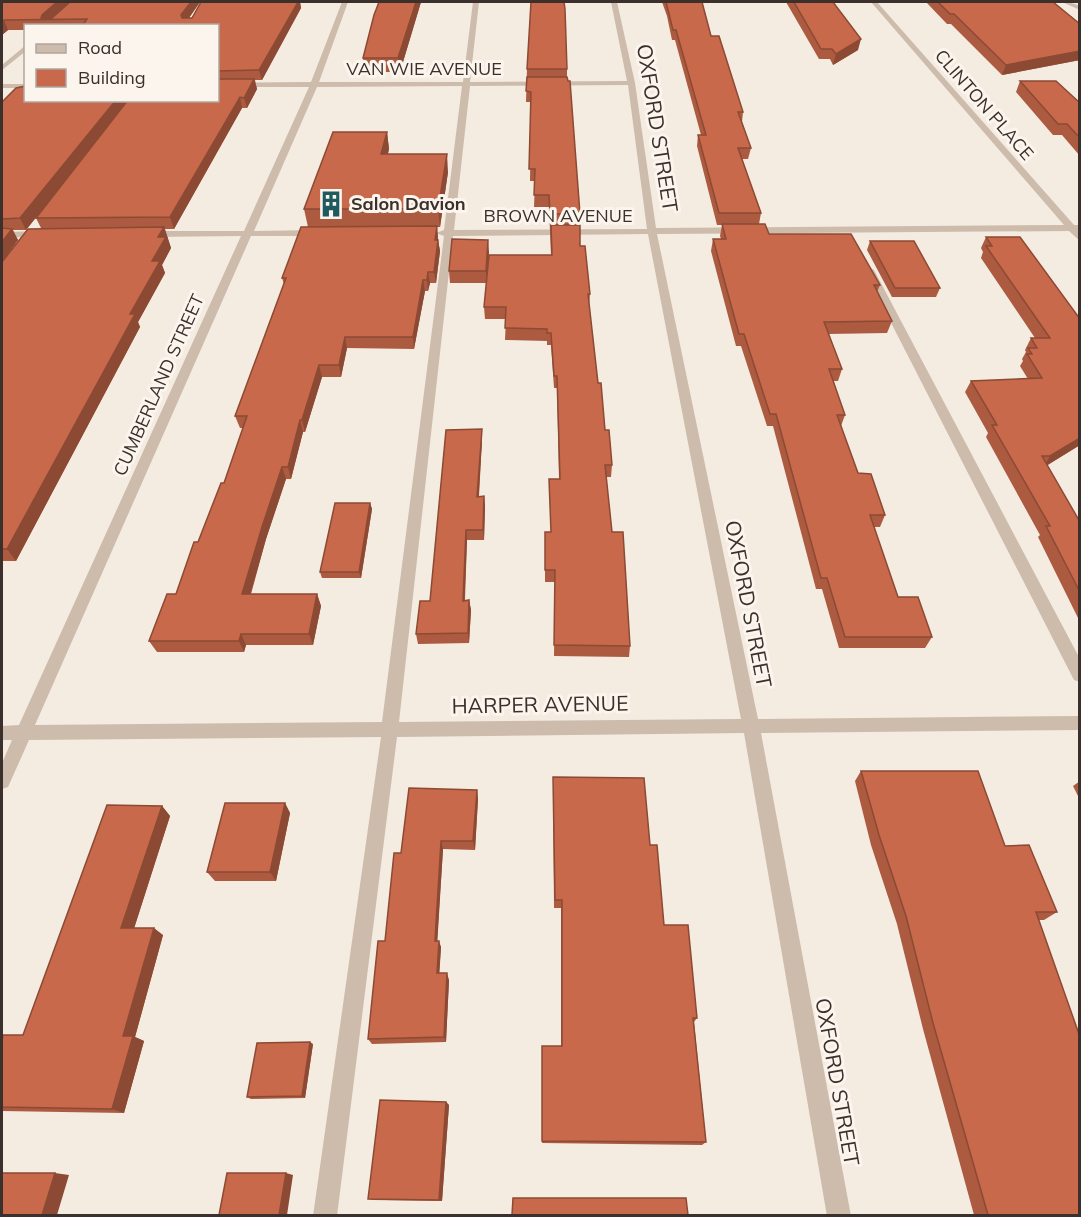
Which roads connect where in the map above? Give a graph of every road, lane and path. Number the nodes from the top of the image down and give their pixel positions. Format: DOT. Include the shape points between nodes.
graph roads {
  1 [pos="345,2"];
  2 [pos="477,2"];
  3 [pos="614,2"];
  4 [pos="874,2"];
  5 [pos="1065,2"];
  6 [pos="1080,8"];
  7 [pos="24,49"];
  8 [pos="2,68"];
  9 [pos="631,83"];
  10 [pos="467,84"];
  11 [pos="219,85"];
  12 [pos="314,85"];
  13 [pos="2,86"];
  14 [pos="24,86"];
  15 [pos="36,226"];
  16 [pos="1075,228"];
  17 [pos="652,232"];
  18 [pos="326,233"];
  19 [pos="428,233"];
  20 [pos="451,233"];
  21 [pos="29,234"];
  22 [pos="52,234"];
  23 [pos="132,234"];
  24 [pos="247,234"];
  25 [pos="2,235"];
  26 [pos="1080,238"];
  27 [pos="22,243"];
  28 [pos="865,262"];
  29 [pos="1080,675"];
  30 [pos="1080,723"];
  31 [pos="752,725"];
  32 [pos="390,729"];
  33 [pos="2,733"];
  34 [pos="22,733"];
  35 [pos="2,781"];
  36 [pos="325,1215"];
  37 [pos="839,1215"];
  1 -- 12 [label="street, CUMBERLAND STREET"];
  2 -- 10 [label="street"];
  3 -- 9 [label="street, OXFORD STREET"];
  4 -- 16 [label="street, CLINTON PLACE"];
  5 -- 6 [label="street"];
  7 -- 8 [label="street"];
  9 -- 10 [label="street, VAN WIE AVENUE"];
  9 -- 17 [label="street, OXFORD STREET"];
  10 -- 12 [label="street, VAN WIE AVENUE"];
  10 -- 20 [label="street"];
  11 -- 12 [label="street, VAN WIE AVENUE"];
  12 -- 24 [label="street, CUMBERLAND STREET"];
  13 -- 14 [label="street"];
  15 -- 21 [label="street"];
  16 -- 17 [label="street, BROWN AVENUE" via="851,236"];
  16 -- 26 [label="street, CLINTON PLACE"];
  17 -- 20 [label="street, BROWN AVENUE"];
  17 -- 31 [label="street, OXFORD STREET"];
  18 -- 24 [label="street"];
  19 -- 20 [label="street, BROWN AVENUE"];
  20 -- 32 [label="street"];
  21 -- 22 [label="street"];
  21 -- 25 [label="street"];
  21 -- 27 [label="street"];
  23 -- 24 [label="street"];
  24 -- 34 [label="street, CUMBERLAND STREET"];
  28 -- 29 [label="street"];
  30 -- 31 [label="street, HARPER AVENUE"];
  31 -- 32 [label="street, HARPER AVENUE"];
  31 -- 37 [label="street, OXFORD STREET"];
  32 -- 34 [label="street, HARPER AVENUE"];
  32 -- 36 [label="street"];
  33 -- 34 [label="street, HARPER AVENUE"];
  34 -- 35 [label="street, CUMBERLAND STREET"];
}
